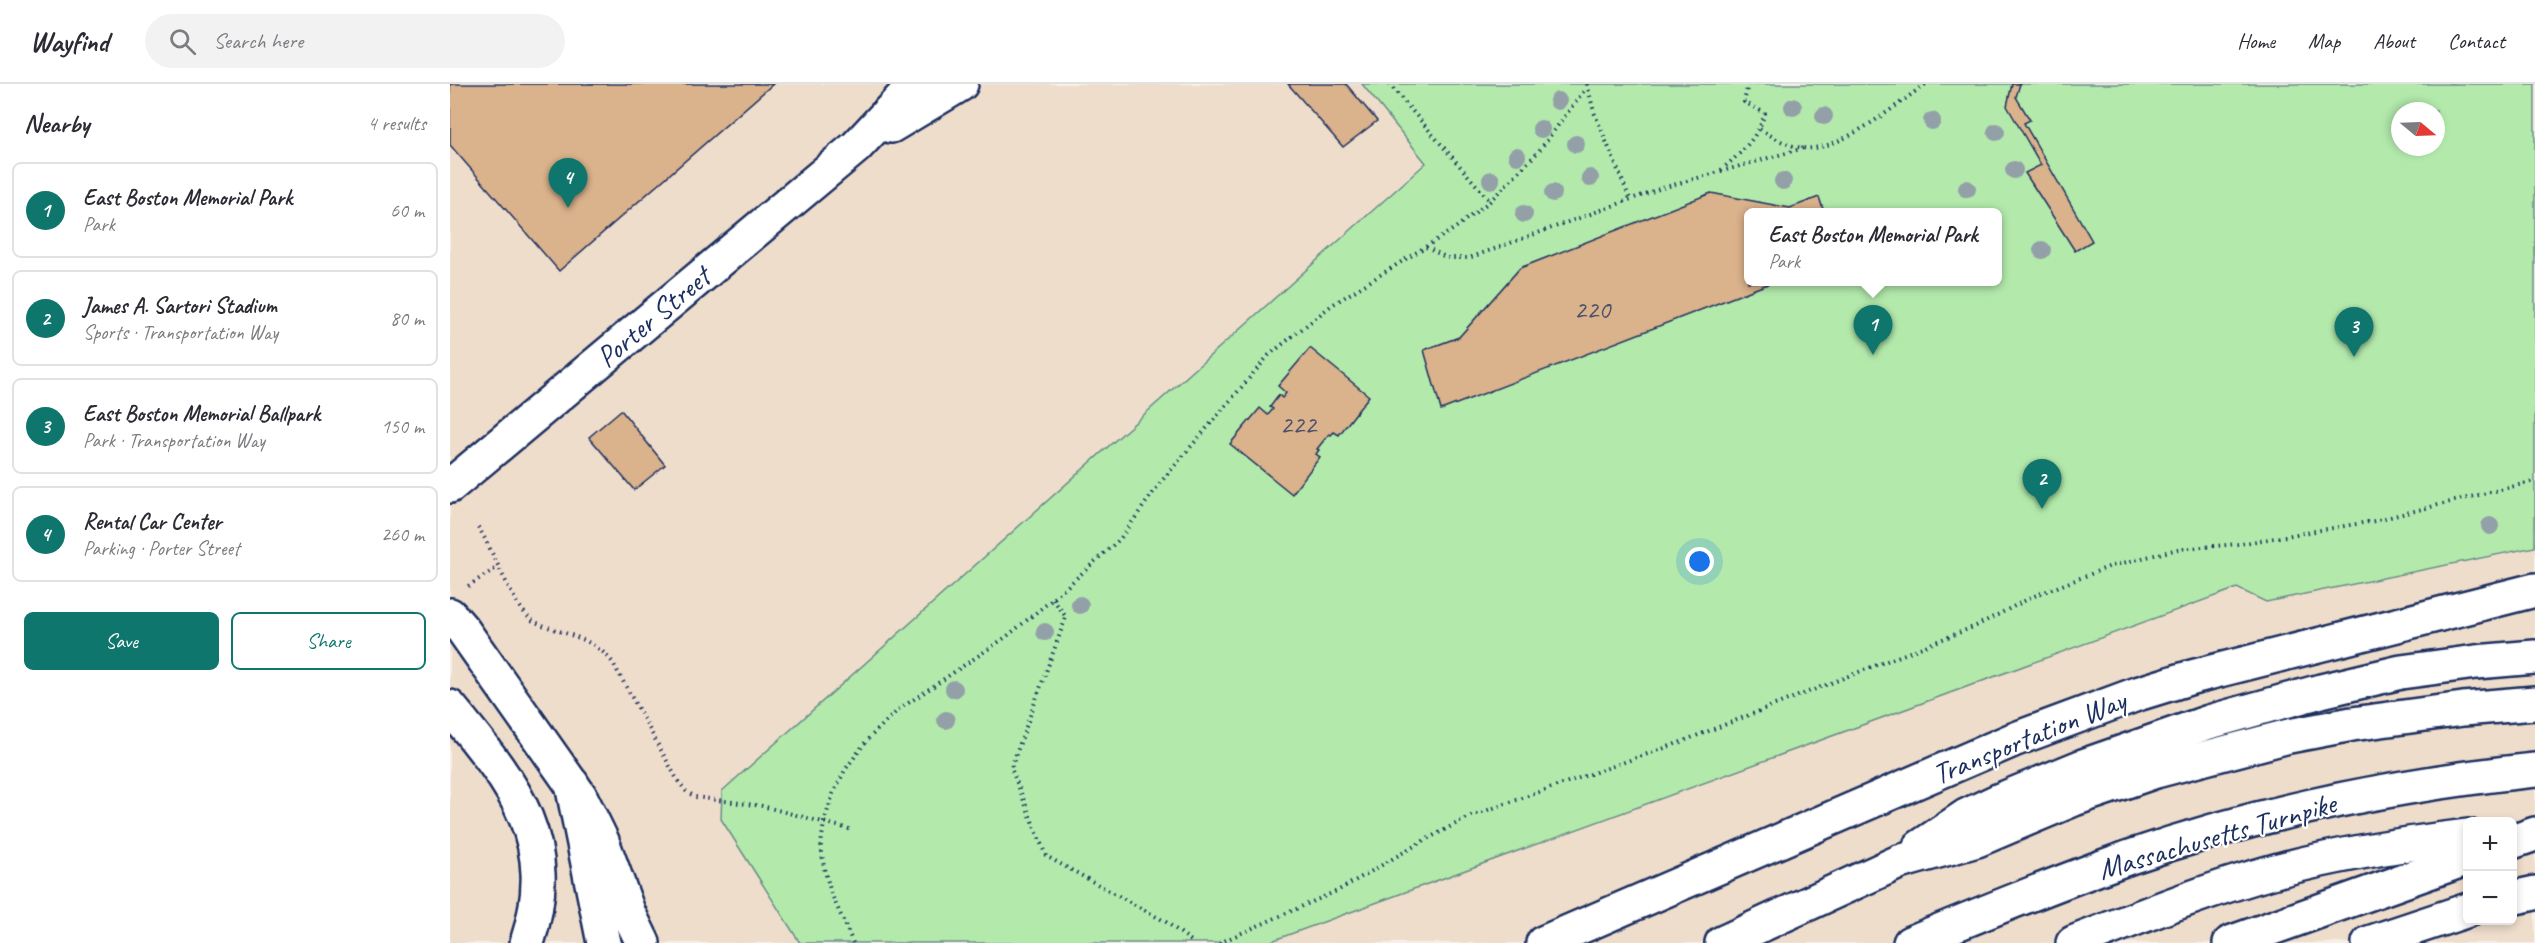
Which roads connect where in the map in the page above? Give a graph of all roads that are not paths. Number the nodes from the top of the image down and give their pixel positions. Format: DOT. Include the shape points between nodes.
graph roads {
  1 [pos="915,84"];
  2 [pos="962,84"];
  3 [pos="855,147"];
  4 [pos="450,486"];
  5 [pos="2535,590"];
  6 [pos="450,615"];
  7 [pos="2535,657"];
  8 [pos="2535,703"];
  9 [pos="450,707"];
  10 [pos="2535,770"];
  11 [pos="572,784"];
  12 [pos="2535,829"];
  13 [pos="2517,831"];
  14 [pos="2535,834"];
  15 [pos="2463,837"];
  16 [pos="2517,840"];
  17 [pos="2463,860"];
  18 [pos="1899,862"];
  19 [pos="2535,893"];
  20 [pos="2517,897"];
  21 [pos="2463,912"];
  22 [pos="527,943"];
  23 [pos="604,943"];
  24 [pos="643,943"];
  25 [pos="1543,943"];
  26 [pos="1722,943"];
  27 [pos="1910,943"];
  28 [pos="2073,943"];
  29 [pos="2230,943"];
  30 [pos="2369,943"];
  1 -- 3 [label="main road, Porter Street"];
  2 -- 3 [label="main road, Porter Street"];
  3 -- 4 [label="main road, Porter Street"];
  5 -- 25 [label="main road, Transportation Way" via="2192,677 2114,702 2013,740"];
  6 -- 11 [label="main road"];
  7 -- 18 [label="main road" via="2401,672 2209,722 2083,766 1983,808"];
  8 -- 18 [label="main road" via="2382,719 2235,749 2128,780 1977,840"];
  9 -- 22 [label="main road" via="510,785 531,828 539,885"];
  10 -- 27 [label="main road, Massachusetts Turnpike" via="2394,789 2236,825 2079,875"];
  11 -- 23 [label="main road"];
  11 -- 24 [label="main road" via="602,841"];
  12 -- 13 [label="main road"];
  14 -- 16 [label="main road"];
  15 -- 28 [label="main road" via="2359,852 2273,872"];
  17 -- 29 [label="main road"];
  18 -- 26 [label="main road"];
  19 -- 20 [label="main road"];
  21 -- 30 [label="main road"];
}
